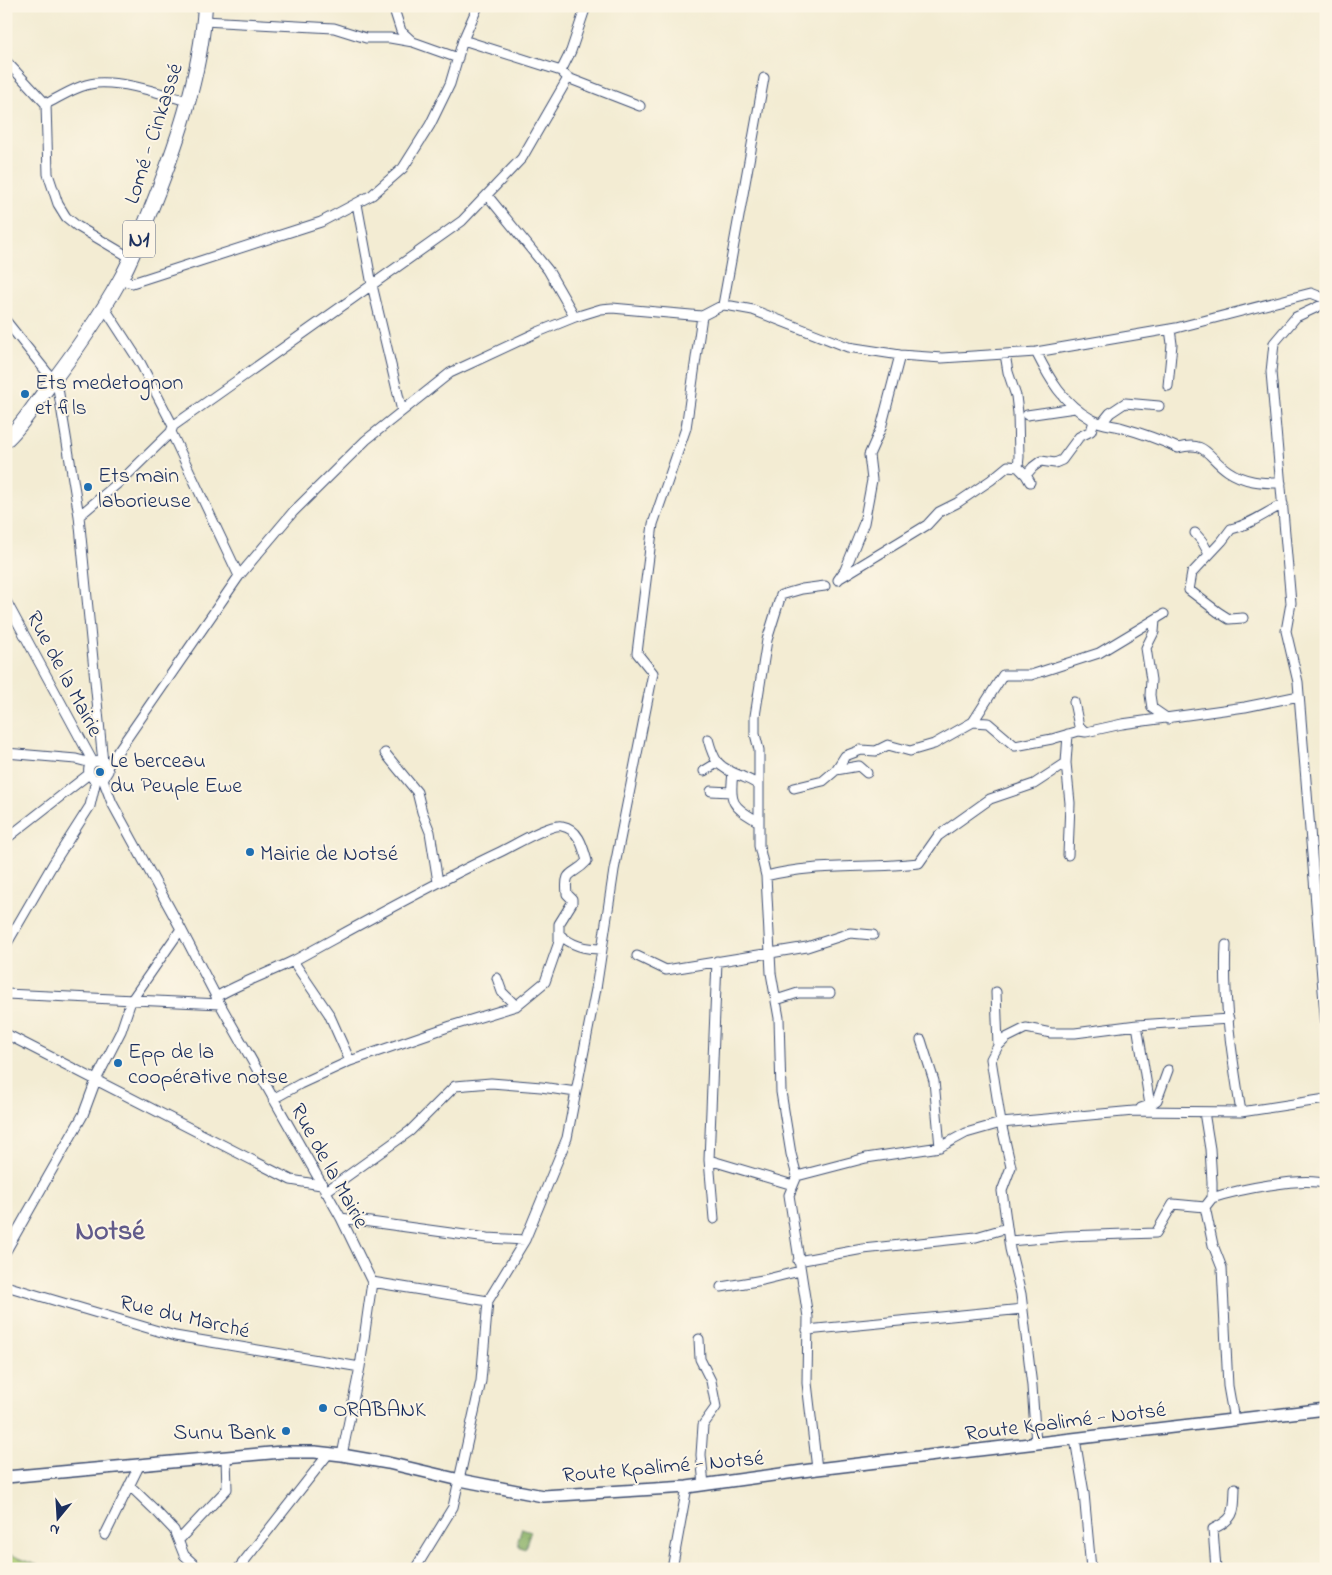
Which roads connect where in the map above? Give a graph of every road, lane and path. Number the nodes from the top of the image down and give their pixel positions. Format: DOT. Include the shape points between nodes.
graph roads {
  1 [pos="205,6"];
  2 [pos="393,6"];
  3 [pos="478,6"];
  4 [pos="586,6"];
  5 [pos="204,21"];
  6 [pos="463,40"];
  7 [pos="413,42"];
  8 [pos="458,58"];
  9 [pos="6,61"];
  10 [pos="561,70"];
  11 [pos="568,78"];
  12 [pos="764,78"];
  13 [pos="187,101"];
  14 [pos="46,104"];
  15 [pos="640,106"];
  16 [pos="487,194"];
  17 [pos="356,204"];
  18 [pos="131,258"];
  19 [pos="120,280"];
  20 [pos="372,285"];
  21 [pos="1326,299"];
  22 [pos="1326,303"];
  23 [pos="723,305"];
  24 [pos="104,307"];
  25 [pos="702,316"];
  26 [pos="575,317"];
  27 [pos="6,321"];
  28 [pos="1170,329"];
  29 [pos="1036,352"];
  30 [pos="1005,354"];
  31 [pos="900,355"];
  32 [pos="55,378"];
  33 [pos="1168,386"];
  34 [pos="1159,406"];
  35 [pos="1075,408"];
  36 [pos="1114,410"];
  37 [pos="402,411"];
  38 [pos="1027,415"];
  39 [pos="1098,422"];
  40 [pos="1120,427"];
  41 [pos="172,429"];
  42 [pos="7,437"];
  43 [pos="1018,467"];
  44 [pos="1281,483"];
  45 [pos="1282,504"];
  46 [pos="79,516"];
  47 [pos="1195,533"];
  48 [pos="1209,554"];
  49 [pos="239,576"];
  50 [pos="825,586"];
  51 [pos="6,601"];
  52 [pos="9,612"];
  53 [pos="1164,614"];
  54 [pos="1243,618"];
  55 [pos="1155,620"];
  56 [pos="1299,696"];
  57 [pos="1074,702"];
  58 [pos="1168,719"];
  59 [pos="973,722"];
  60 [pos="1086,732"];
  61 [pos="1068,734"];
  62 [pos="708,738"];
  63 [pos="6,753"];
  64 [pos="385,753"];
  65 [pos="717,762"];
  66 [pos="92,763"];
  67 [pos="1066,763"];
  68 [pos="105,765"];
  69 [pos="836,770"];
  70 [pos="704,772"];
  71 [pos="733,773"];
  72 [pos="867,773"];
  73 [pos="88,774"];
  74 [pos="100,780"];
  75 [pos="759,786"];
  76 [pos="794,788"];
  77 [pos="711,791"];
  78 [pos="730,792"];
  79 [pos="759,822"];
  80 [pos="6,839"];
  81 [pos="1068,855"];
  82 [pos="766,876"];
  83 [pos="438,882"];
  84 [pos="181,929"];
  85 [pos="559,934"];
  86 [pos="873,935"];
  87 [pos="1226,945"];
  88 [pos="6,946"];
  89 [pos="602,949"];
  90 [pos="770,953"];
  91 [pos="637,956"];
  92 [pos="293,961"];
  93 [pos="717,962"];
  94 [pos="497,978"];
  95 [pos="996,992"];
  96 [pos="830,993"];
  97 [pos="6,994"];
  98 [pos="218,1000"];
  99 [pos="776,1000"];
  100 [pos="131,1001"];
  101 [pos="516,1006"];
  102 [pos="1325,1007"];
  103 [pos="1229,1019"];
  104 [pos="1137,1025"];
  105 [pos="1326,1027"];
  106 [pos="6,1034"];
  107 [pos="921,1040"];
  108 [pos="998,1046"];
  109 [pos="350,1061"];
  110 [pos="1168,1070"];
  111 [pos="96,1080"];
  112 [pos="576,1092"];
  113 [pos="273,1099"];
  114 [pos="1326,1099"];
  115 [pos="1150,1105"];
  116 [pos="1134,1111"];
  117 [pos="1204,1112"];
  118 [pos="1241,1112"];
  119 [pos="1001,1123"];
  120 [pos="940,1147"];
  121 [pos="709,1160"];
  122 [pos="797,1176"];
  123 [pos="1326,1184"];
  124 [pos="793,1185"];
  125 [pos="323,1189"];
  126 [pos="1212,1198"];
  127 [pos="1205,1207"];
  128 [pos="341,1218"];
  129 [pos="714,1219"];
  130 [pos="1007,1228"];
  131 [pos="524,1240"];
  132 [pos="1009,1241"];
  133 [pos="6,1251"];
  134 [pos="798,1261"];
  135 [pos="800,1271"];
  136 [pos="372,1282"];
  137 [pos="6,1286"];
  138 [pos="721,1287"];
  139 [pos="488,1301"];
  140 [pos="1023,1309"];
  141 [pos="807,1330"];
  142 [pos="699,1339"];
  143 [pos="360,1367"];
  144 [pos="1326,1409"];
  145 [pos="1234,1420"];
  146 [pos="1075,1439"];
  147 [pos="1036,1444"];
  148 [pos="330,1453"];
  149 [pos="342,1455"];
  150 [pos="226,1458"];
  151 [pos="139,1466"];
  152 [pos="817,1469"];
  153 [pos="6,1477"];
  154 [pos="460,1480"];
  155 [pos="704,1484"];
  156 [pos="129,1485"];
  157 [pos="687,1487"];
  158 [pos="1235,1488"];
  159 [pos="105,1535"];
  160 [pos="179,1540"];
  161 [pos="199,1569"];
  162 [pos="238,1569"];
  163 [pos="415,1569"];
  164 [pos="672,1569"];
  165 [pos="1091,1569"];
  166 [pos="1216,1569"];
  1 -- 5 [label="highway, Lomé - Cinkassé / N1"];
  2 -- 7 [label="street" via="401,30"];
  3 -- 6 [label="street"];
  4 -- 10 [label="street"];
  5 -- 7 [label="street" via="334,28 366,38"];
  5 -- 13 [label="highway, Lomé - Cinkassé / N1"];
  6 -- 8 [label="street"];
  6 -- 10 [label="street"];
  7 -- 8 [label="street"];
  8 -- 17 [label="street" via="450,84 430,125 403,168 372,195"];
  9 -- 14 [label="street"];
  10 -- 11 [label="street"];
  11 -- 15 [label="street"];
  11 -- 16 [label="street" via="522,158"];
  12 -- 23 [label="street"];
  13 -- 14 [label="street" via="131,86 96,83 75,89"];
  13 -- 18 [label="highway, Lomé - Cinkassé / N1" via="166,172"];
  14 -- 18 [label="street" via="48,174 58,204 77,226"];
  16 -- 20 [label="street" via="462,221"];
  16 -- 26 [label="street" via="548,270"];
  17 -- 19 [label="street" via="321,222 249,246 132,283"];
  17 -- 20 [label="street"];
  18 -- 19 [label="highway, Lomé - Cinkassé / N1"];
  19 -- 24 [label="highway, Lomé - Cinkassé / N1"];
  20 -- 37 [label="street"];
  20 -- 41 [label="street"];
  21 -- 28 [label="street" via="1311,293"];
  22 -- 44 [label="street" via="1296,317 1274,343 1272,372"];
  23 -- 25 [label="street"];
  23 -- 31 [label="street" via="753,310 848,347"];
  24 -- 32 [label="highway, Lomé - Cinkassé / N1"];
  24 -- 41 [label="street" via="141,364"];
  25 -- 26 [label="street" via="612,308"];
  25 -- 89 [label="street" via="686,428 653,524 637,653 653,673 615,860"];
  26 -- 37 [label="street" via="450,373"];
  27 -- 32 [label="street"];
  28 -- 29 [label="street"];
  28 -- 33 [label="street" via="1172,344"];
  29 -- 30 [label="street"];
  29 -- 35 [label="street" via="1061,396"];
  30 -- 31 [label="street" via="942,358"];
  30 -- 43 [label="street" via="1018,413"];
  31 -- 43 [label="street" via="881,428 869,455 872,480 864,524 838,580 927,525 939,512 1008,466"];
  32 -- 42 [label="highway, Lomé - Cinkassé / N1"];
  32 -- 46 [label="street"];
  34 -- 36 [label="street" via="1125,403"];
  35 -- 38 [label="street"];
  35 -- 39 [label="street"];
  36 -- 39 [label="street"];
  36 -- 40 [label="street"];
  37 -- 49 [label="street" via="366,440 293,512"];
  39 -- 40 [label="street"];
  39 -- 43 [label="street" via="1091,431 1078,437 1062,460 1041,462 1033,467 1028,479"];
  40 -- 44 [label="street" via="1178,448 1191,445 1202,448 1228,471 1257,483"];
  41 -- 46 [label="street" via="124,478"];
  41 -- 49 [label="street"];
  44 -- 45 [label="street"];
  45 -- 48 [label="street" via="1245,526 1231,529"];
  45 -- 56 [label="street" via="1291,603 1286,631"];
  46 -- 68 [label="street"];
  47 -- 48 [label="street"];
  48 -- 54 [label="street" via="1192,573 1189,590 1229,619"];
  49 -- 68 [label="street"];
  50 -- 75 [label="street" via="781,595 767,640 755,716"];
  51 -- 52 [label="street, Rue de la Mairie"];
  52 -- 66 [label="street, Rue de la Mairie"];
  53 -- 55 [label="street"];
  55 -- 58 [label="street" via="1154,632 1146,648 1150,695 1152,708"];
  55 -- 59 [label="street" via="1099,653 1031,675 1003,675"];
  56 -- 58 [label="street"];
  56 -- 102 [label="street"];
  57 -- 60 [label="street" via="1079,726"];
  58 -- 60 [label="street"];
  59 -- 61 [label="street" via="988,723 1016,746"];
  59 -- 69 [label="street" via="934,744 910,751 888,745 876,751 861,750 845,756"];
  60 -- 61 [label="street"];
  61 -- 67 [label="street"];
  62 -- 65 [label="street"];
  63 -- 66 [label="street"];
  64 -- 83 [label="street" via="417,792 430,832"];
  65 -- 70 [label="street"];
  65 -- 71 [label="street"];
  66 -- 68 [label="street" via="96,761"];
  66 -- 73 [label="street"];
  67 -- 81 [label="street" via="1070,803"];
  67 -- 82 [label="street" via="1034,784 990,799 938,836 919,862 897,866 788,870"];
  68 -- 74 [label="street" via="107,774"];
  69 -- 72 [label="street" via="859,766"];
  69 -- 76 [label="street" via="823,781"];
  71 -- 75 [label="street"];
  71 -- 78 [label="street"];
  73 -- 74 [label="street"];
  73 -- 80 [label="street"];
  74 -- 84 [label="street, Rue de la Mairie"];
  74 -- 88 [label="street" via="90,806"];
  75 -- 79 [label="street"];
  77 -- 78 [label="street"];
  78 -- 79 [label="street" via="737,808"];
  79 -- 82 [label="street" via="759,846"];
  82 -- 90 [label="street"];
  83 -- 85 [label="street" via="538,832 563,826 580,840 586,861 567,878 566,894 572,903 559,924"];
  83 -- 92 [label="street"];
  84 -- 98 [label="street, Rue de la Mairie"];
  84 -- 100 [label="street"];
  85 -- 89 [label="street" via="571,944 586,949"];
  85 -- 101 [label="street" via="545,982"];
  86 -- 90 [label="street" via="850,933 807,947"];
  87 -- 103 [label="street" via="1224,978"];
  89 -- 112 [label="street"];
  90 -- 93 [label="street"];
  90 -- 99 [label="street"];
  91 -- 93 [label="street" via="666,970"];
  92 -- 98 [label="street" via="240,983"];
  92 -- 109 [label="street" via="329,1014"];
  93 -- 121 [label="street"];
  94 -- 101 [label="street" via="502,992"];
  95 -- 108 [label="street"];
  96 -- 99 [label="street" via="798,993"];
  97 -- 100 [label="street"];
  98 -- 100 [label="street"];
  98 -- 113 [label="street, Rue de la Mairie"];
  99 -- 122 [label="street" via="781,1092 790,1154"];
  100 -- 111 [label="street" via="121,1031"];
  101 -- 109 [label="street"];
  102 -- 105 [label="street"];
  103 -- 104 [label="street"];
  103 -- 118 [label="street"];
  104 -- 108 [label="street" via="1075,1033 1026,1028"];
  104 -- 115 [label="street"];
  106 -- 111 [label="street"];
  107 -- 120 [label="street" via="934,1081"];
  108 -- 119 [label="street" via="991,1059"];
  109 -- 113 [label="street"];
  110 -- 115 [label="street" via="1157,1100"];
  111 -- 125 [label="street" via="291,1180"];
  111 -- 133 [label="street" via="83,1115"];
  112 -- 125 [label="street" via="491,1083 455,1086 410,1131"];
  112 -- 131 [label="street" via="566,1138"];
  113 -- 125 [label="street, Rue de la Mairie"];
  114 -- 118 [label="street"];
  115 -- 116 [label="street"];
  116 -- 117 [label="street"];
  116 -- 119 [label="street"];
  117 -- 118 [label="street"];
  117 -- 126 [label="street" via="1210,1149"];
  119 -- 120 [label="street" via="966,1133"];
  119 -- 130 [label="street" via="1011,1167 1002,1191"];
  120 -- 122 [label="street" via="866,1158"];
  121 -- 124 [label="street"];
  121 -- 129 [label="street"];
  122 -- 124 [label="street"];
  123 -- 126 [label="street" via="1289,1183"];
  124 -- 134 [label="street" via="789,1194"];
  125 -- 128 [label="street, Rue de la Mairie"];
  126 -- 127 [label="street"];
  127 -- 132 [label="street" via="1173,1204 1156,1233"];
  127 -- 145 [label="street" via="1222,1268 1228,1386"];
  128 -- 131 [label="street"];
  128 -- 136 [label="street, Rue de la Mairie"];
  130 -- 132 [label="street"];
  130 -- 134 [label="street" via="976,1237 863,1249"];
  131 -- 139 [label="street"];
  132 -- 140 [label="street"];
  134 -- 135 [label="street"];
  135 -- 138 [label="street"];
  135 -- 141 [label="street" via="808,1317"];
  136 -- 139 [label="street"];
  136 -- 143 [label="street"];
  137 -- 143 [label="street, Rue du Marché" via="175,1336"];
  139 -- 154 [label="street" via="481,1381"];
  140 -- 141 [label="street"];
  140 -- 147 [label="street"];
  141 -- 152 [label="street" via="807,1383"];
  142 -- 155 [label="street" via="700,1359 711,1381 716,1406 703,1425 701,1455"];
  143 -- 149 [label="street"];
  144 -- 145 [label="main road, Route Kpalimé - Notsé"];
  145 -- 146 [label="main road, Route Kpalimé - Notsé"];
  146 -- 147 [label="main road, Route Kpalimé - Notsé"];
  146 -- 165 [label="street"];
  147 -- 152 [label="main road, Route Kpalimé - Notsé"];
  148 -- 149 [label="main road, Route Kpalimé - Notsé"];
  148 -- 150 [label="main road, Route Kpalimé - Notsé" via="282,1452"];
  148 -- 162 [label="street"];
  149 -- 154 [label="main road, Route Kpalimé - Notsé"];
  150 -- 151 [label="main road, Route Kpalimé - Notsé"];
  150 -- 160 [label="street" via="227,1489"];
  151 -- 153 [label="main road, Route Kpalimé - Notsé"];
  151 -- 156 [label="street"];
  152 -- 155 [label="main road, Route Kpalimé - Notsé"];
  154 -- 157 [label="main road, Route Kpalimé - Notsé" via="542,1496"];
  154 -- 163 [label="street" via="453,1507"];
  155 -- 157 [label="main road, Route Kpalimé - Notsé"];
  156 -- 159 [label="street"];
  156 -- 160 [label="street" via="174,1530"];
  157 -- 164 [label="street"];
  158 -- 166 [label="street" via="1234,1510 1226,1523 1213,1529"];
  160 -- 161 [label="street" via="184,1555"];
}
